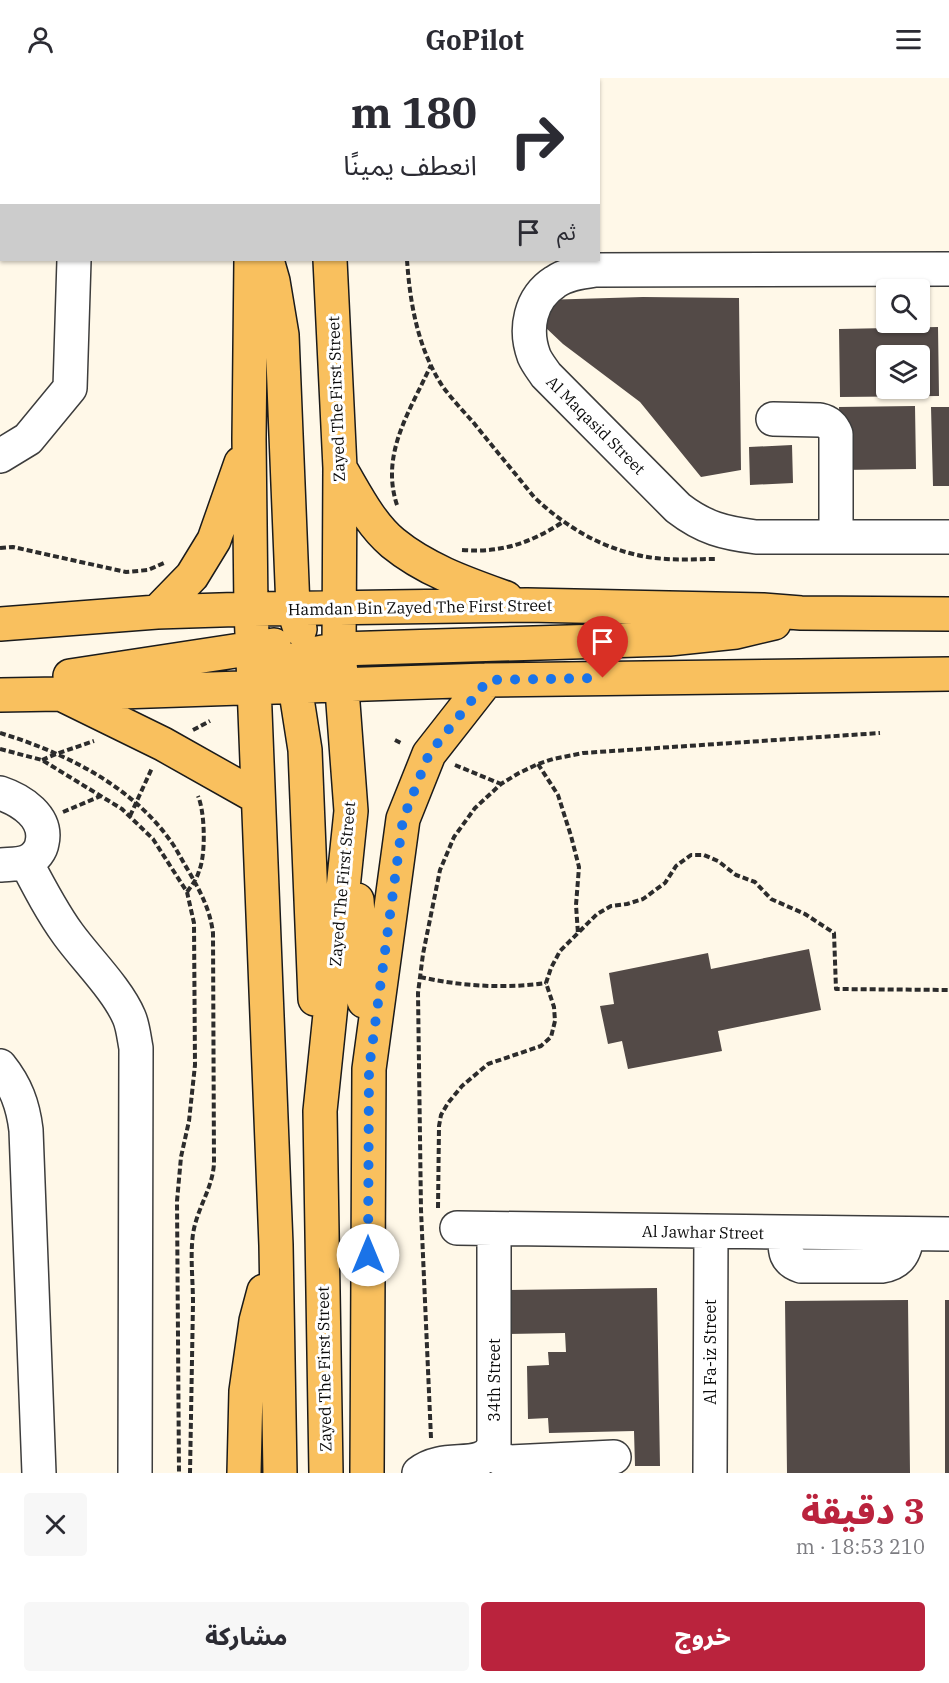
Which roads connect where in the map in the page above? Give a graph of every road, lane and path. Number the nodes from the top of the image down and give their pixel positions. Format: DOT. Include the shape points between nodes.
graph roads {
  1 [pos="74,261"];
  2 [pos="251,261"];
  3 [pos="267,261"];
  4 [pos="330,261"];
  5 [pos="949,269"];
  6 [pos="431,365"];
  7 [pos="772,419"];
  8 [pos="249,439"];
  9 [pos="0,456"];
  10 [pos="340,468"];
  11 [pos="399,509"];
  12 [pos="563,522"];
  13 [pos="836,537"];
  14 [pos="949,537"];
  15 [pos="0,548"];
  16 [pos="454,549"];
  17 [pos="168,561"];
  18 [pos="527,605"];
  19 [pos="293,608"];
  20 [pos="339,608"];
  21 [pos="251,609"];
  22 [pos="157,612"];
  23 [pos="801,613"];
  24 [pos="949,614"];
  25 [pos="0,624"];
  26 [pos="295,655"];
  27 [pos="949,674"];
  28 [pos="488,680"];
  29 [pos="342,685"];
  30 [pos="0,687"];
  31 [pos="254,688"];
  32 [pos="60,694"];
  33 [pos="0,695"];
  34 [pos="0,733"];
  35 [pos="880,733"];
  36 [pos="100,742"];
  37 [pos="56,754"];
  38 [pos="42,760"];
  39 [pos="143,763"];
  40 [pos="538,764"];
  41 [pos="160,771"];
  42 [pos="194,789"];
  43 [pos="0,793"];
  44 [pos="101,796"];
  45 [pos="257,797"];
  46 [pos="351,811"];
  47 [pos="39,822"];
  48 [pos="13,863"];
  49 [pos="195,882"];
  50 [pos="187,892"];
  51 [pos="578,935"];
  52 [pos="420,977"];
  53 [pos="546,984"];
  54 [pos="949,990"];
  55 [pos="0,1066"];
  56 [pos="369,1069"];
  57 [pos="320,1111"];
  58 [pos="457,1228"];
  59 [pos="494,1229"];
  60 [pos="711,1232"];
  61 [pos="949,1234"];
  62 [pos="276,1245"];
  63 [pos="491,1453"];
  64 [pos="614,1457"];
  65 [pos="426,1469"];
  66 [pos="371,1470"];
  67 [pos="39,1473"];
  68 [pos="135,1473"];
  69 [pos="190,1473"];
  70 [pos="244,1473"];
  71 [pos="280,1473"];
  72 [pos="326,1473"];
  73 [pos="710,1473"];
  1 -- 9 [label="street" via="70,388 28,439"];
  2 -- 8 [label="main road, Zayed The First Street"];
  3 -- 19 [label="main road" via="282,335"];
  4 -- 10 [label="main road, Zayed The First Street"];
  5 -- 13 [label="street, Al Maqasid Street" via="594,270 555,281 540,296 530,316 529,337 546,375 693,519 711,528 756,537"];
  6 -- 11 [label="path" via="395,446 392,481"];
  7 -- 13 [label="street" via="820,420 834,429"];
  8 -- 21 [label="main road, Zayed The First Street"];
  8 -- 22 [label="main road" via="214,540 192,576"];
  10 -- 18 [label="main road" via="376,525 392,542 419,561 465,584"];
  10 -- 20 [label="main road, Zayed The First Street"];
  12 -- 16 [label="path" via="523,544 478,551"];
  13 -- 14 [label="street, Al Maqasid Street"];
  15 -- 17 [label="path" via="13,547 126,572 148,570"];
  18 -- 20 [label="main road, Hamdan Bin Zayed The First Street"];
  18 -- 23 [label="main road, Hamdan Bin Zayed The First Street"];
  19 -- 20 [label="main road, Hamdan Bin Zayed The First Street"];
  19 -- 21 [label="main road, Hamdan Bin Zayed The First Street"];
  19 -- 26 [label="main road"];
  20 -- 26 [label="main road, Zayed The First Street"];
  21 -- 22 [label="main road, Hamdan Bin Zayed The First Street"];
  21 -- 26 [label="main road, Zayed The First Street"];
  22 -- 25 [label="main road, Hamdan Bin Zayed The First Street"];
  23 -- 24 [label="main road, Hamdan Bin Zayed The First Street"];
  23 -- 26 [label="main road" via="768,625 702,637"];
  26 -- 29 [label="main road, Zayed The First Street"];
  26 -- 29 [label="main road"];
  26 -- 30 [label="main road"];
  26 -- 31 [label="main road, Zayed The First Street"];
  26 -- 57 [label="main road" via="304,750"];
  27 -- 28 [label="main road"];
  28 -- 29 [label="main road"];
  28 -- 56 [label="main road" via="429,754 403,819"];
  29 -- 46 [label="main road, Zayed The First Street"];
  31 -- 32 [label="main road"];
  31 -- 45 [label="main road, Zayed The First Street"];
  32 -- 33 [label="main road"];
  32 -- 45 [label="main road" via="164,744"];
  34 -- 37 [label="path"];
  35 -- 40 [label="path" via="584,753"];
  36 -- 37 [label="path" via="88,742"];
  37 -- 38 [label="path"];
  37 -- 49 [label="path" via="77,762 136,803 174,845"];
  39 -- 41 [label="path"];
  40 -- 51 [label="path" via="558,795 579,867"];
  40 -- 52 [label="path" via="501,784 475,808 454,837 440,870"];
  42 -- 49 [label="path" via="203,810 202,860"];
  43 -- 47 [label="street" via="23,804"];
  44 -- 47 [label="path"];
  45 -- 62 [label="main road, Zayed The First Street"];
  46 -- 56 [label="main road"];
  46 -- 57 [label="main road, Zayed The First Street"];
  47 -- 48 [label="street" via="42,846 35,857"];
  48 -- 68 [label="street" via="45,899 123,1005 134,1034"];
  49 -- 50 [label="path"];
  49 -- 69 [label="path" via="208,907 213,933 214,1164 213,1179 196,1219 192,1253"];
  51 -- 53 [label="path" via="560,951"];
  51 -- 54 [label="path" via="597,914 611,906 643,899 665,883 676,866 691,855 704,855 755,882 771,899 834,933 836,989"];
  52 -- 53 [label="path" via="484,986"];
  52 -- 65 [label="path"];
  53 -- 58 [label="path" via="554,1007 551,1037 541,1046 488,1064 462,1086 441,1115 438,1229"];
  55 -- 67 [label="street" via="18,1093 26,1130"];
  56 -- 66 [label="main road"];
  57 -- 72 [label="main road, Zayed The First Street"];
  58 -- 59 [label="street, Al Jawhar Street"];
  59 -- 60 [label="street, Al Jawhar Street"];
  59 -- 63 [label="street, 34th Street"];
  60 -- 61 [label="street, Al Jawhar Street"];
  60 -- 73 [label="street, Al Fa-iz Street"];
  62 -- 70 [label="main road" via="256,1321 246,1391"];
  62 -- 71 [label="main road, Zayed The First Street"];
  63 -- 64 [label="street" via="510,1462"];
  63 -- 65 [label="street" via="478,1463 439,1463"];
}
